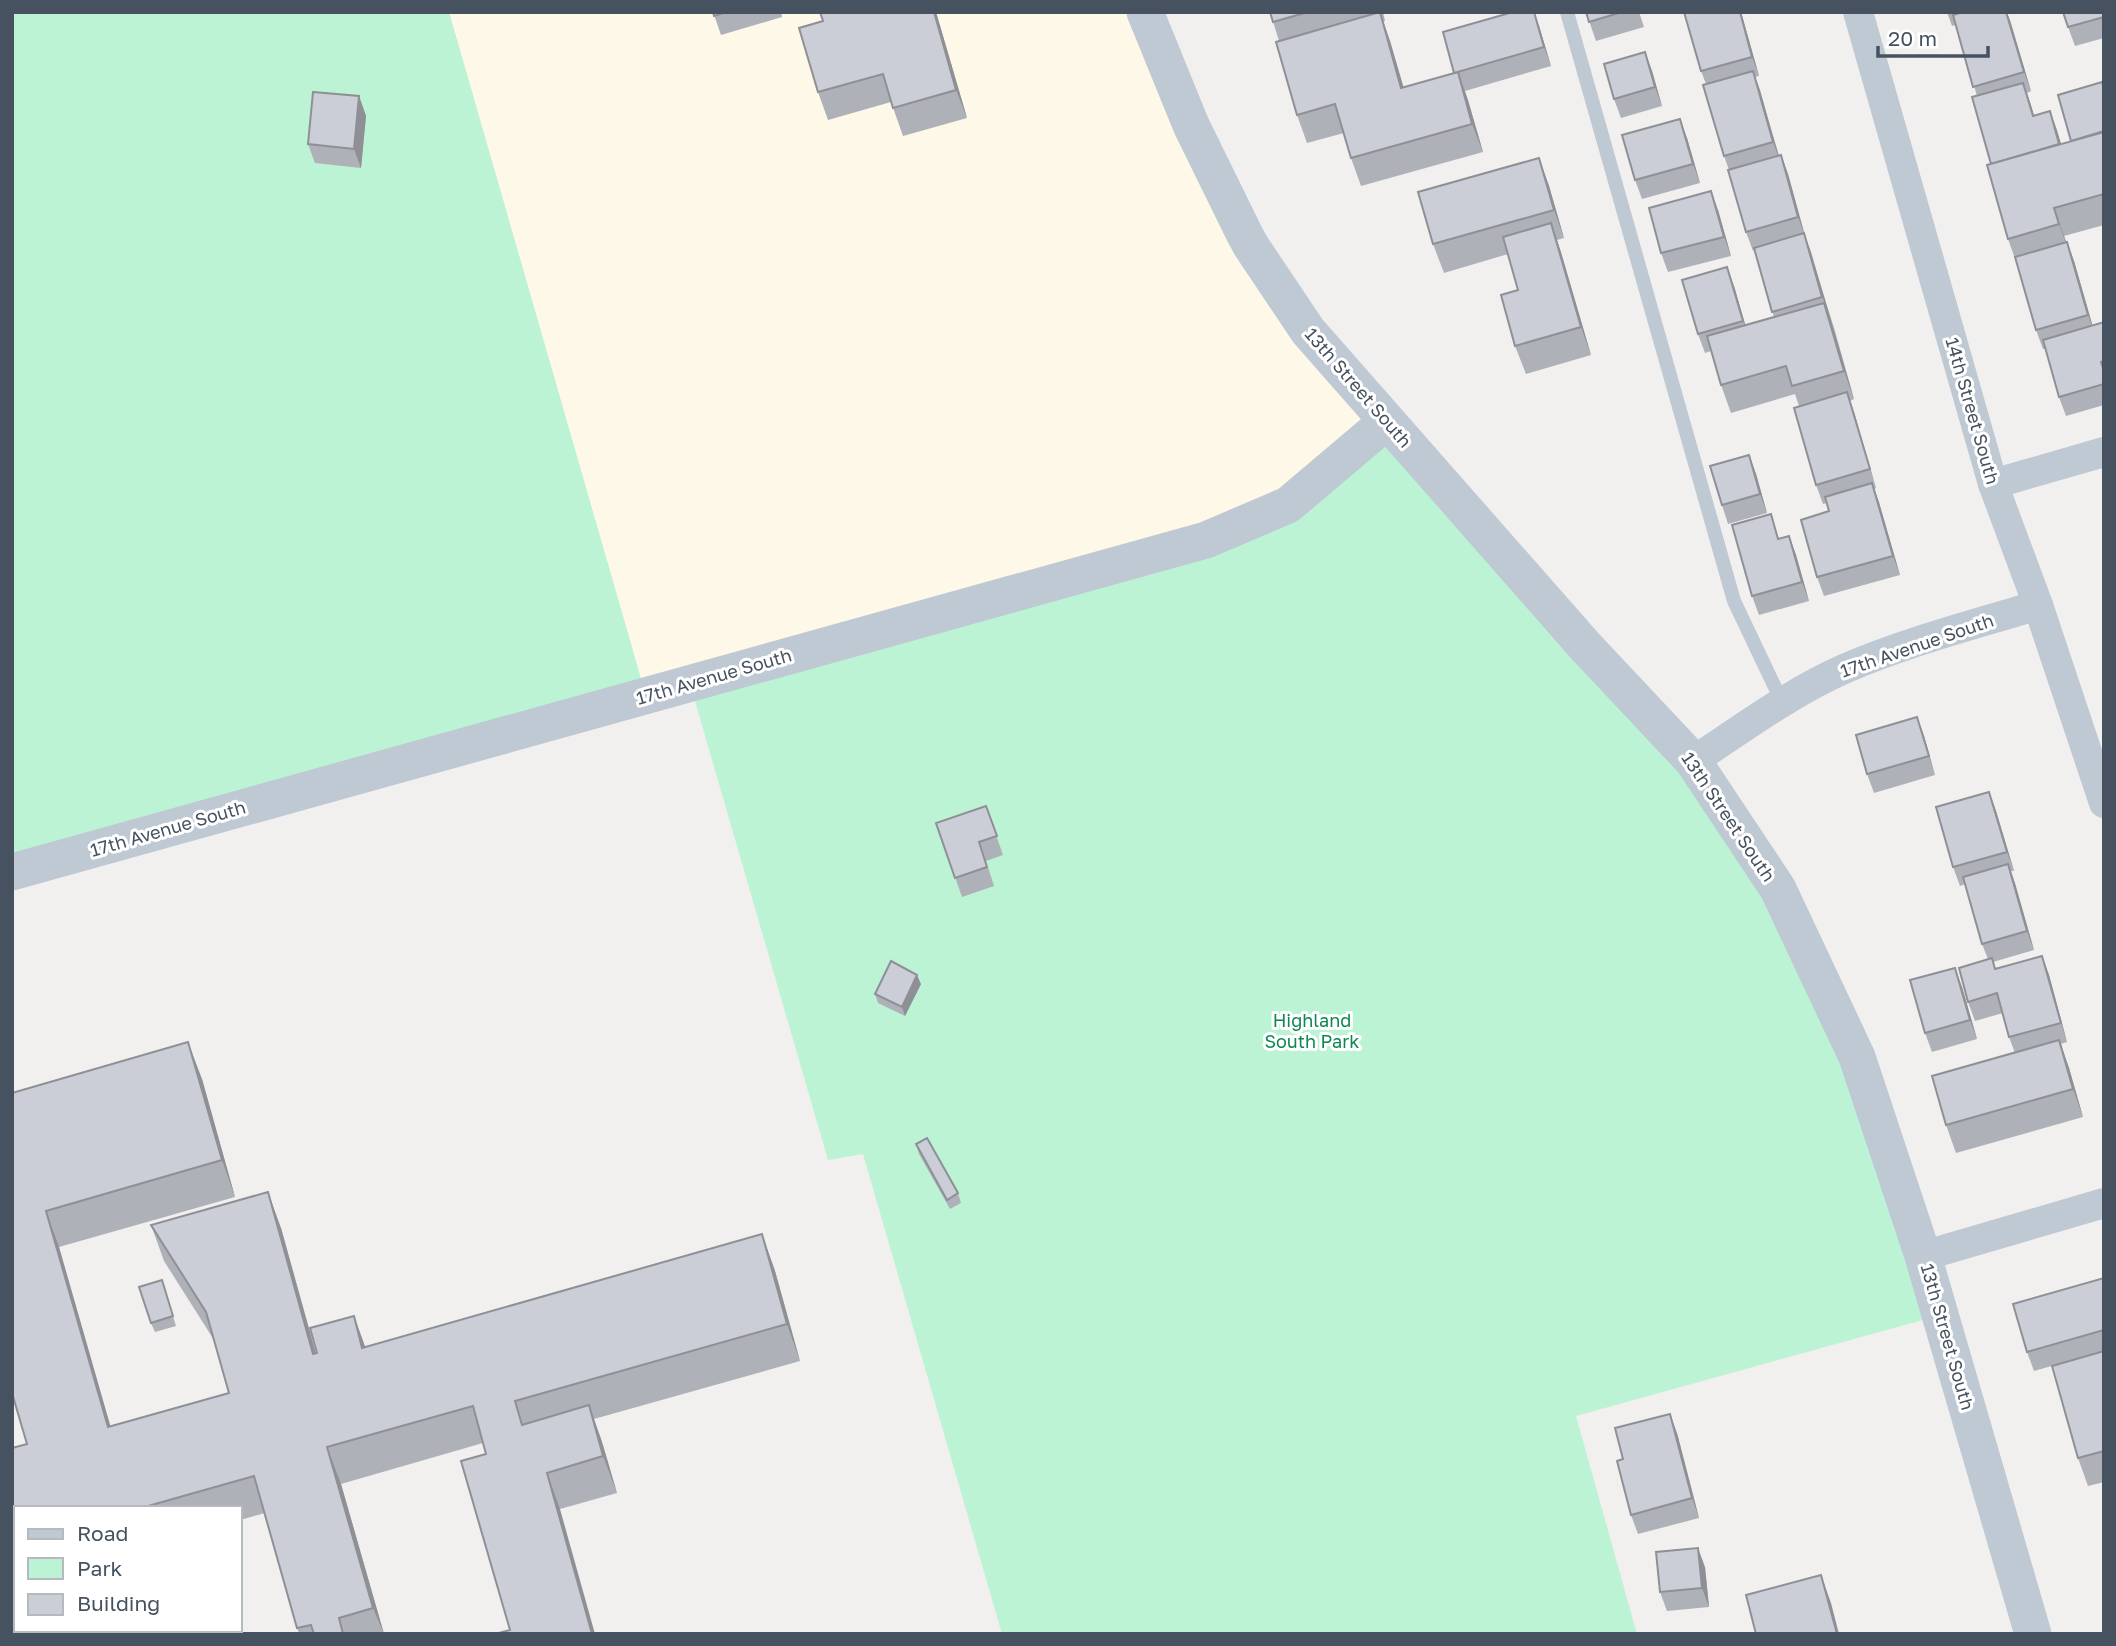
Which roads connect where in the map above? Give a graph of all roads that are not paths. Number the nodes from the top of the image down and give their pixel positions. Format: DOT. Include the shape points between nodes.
graph roads {
  1 [pos="1145,12"];
  2 [pos="1567,12"];
  3 [pos="1858,12"];
  4 [pos="1386,422"];
  5 [pos="2104,452"];
  6 [pos="1993,484"];
  7 [pos="2038,605"];
  8 [pos="1782,702"];
  9 [pos="1693,761"];
  10 [pos="2099,770"];
  11 [pos="2104,803"];
  12 [pos="12,872"];
  13 [pos="2104,1203"];
  14 [pos="1923,1256"];
  15 [pos="2033,1634"];
  1 -- 4 [label="street, 13th Street South" via="1191,125 1251,246 1308,331"];
  2 -- 8 [label="lane" via="1734,601"];
  3 -- 6 [label="street, 14th Street South"];
  4 -- 9 [label="street, 13th Street South"];
  4 -- 12 [label="street, 17th Avenue South" via="1288,505 1206,540"];
  5 -- 6 [label="street"];
  6 -- 7 [label="street, 14th Street South"];
  7 -- 8 [label="street, 17th Avenue South" via="1843,670"];
  7 -- 10 [label="street, 14th Street South"];
  8 -- 9 [label="street, 17th Avenue South"];
  9 -- 14 [label="street, 13th Street South" via="1778,889 1857,1057"];
  10 -- 11 [label="street, 14th Street South"];
  13 -- 14 [label="street"];
  14 -- 15 [label="street, 13th Street South"];
}
